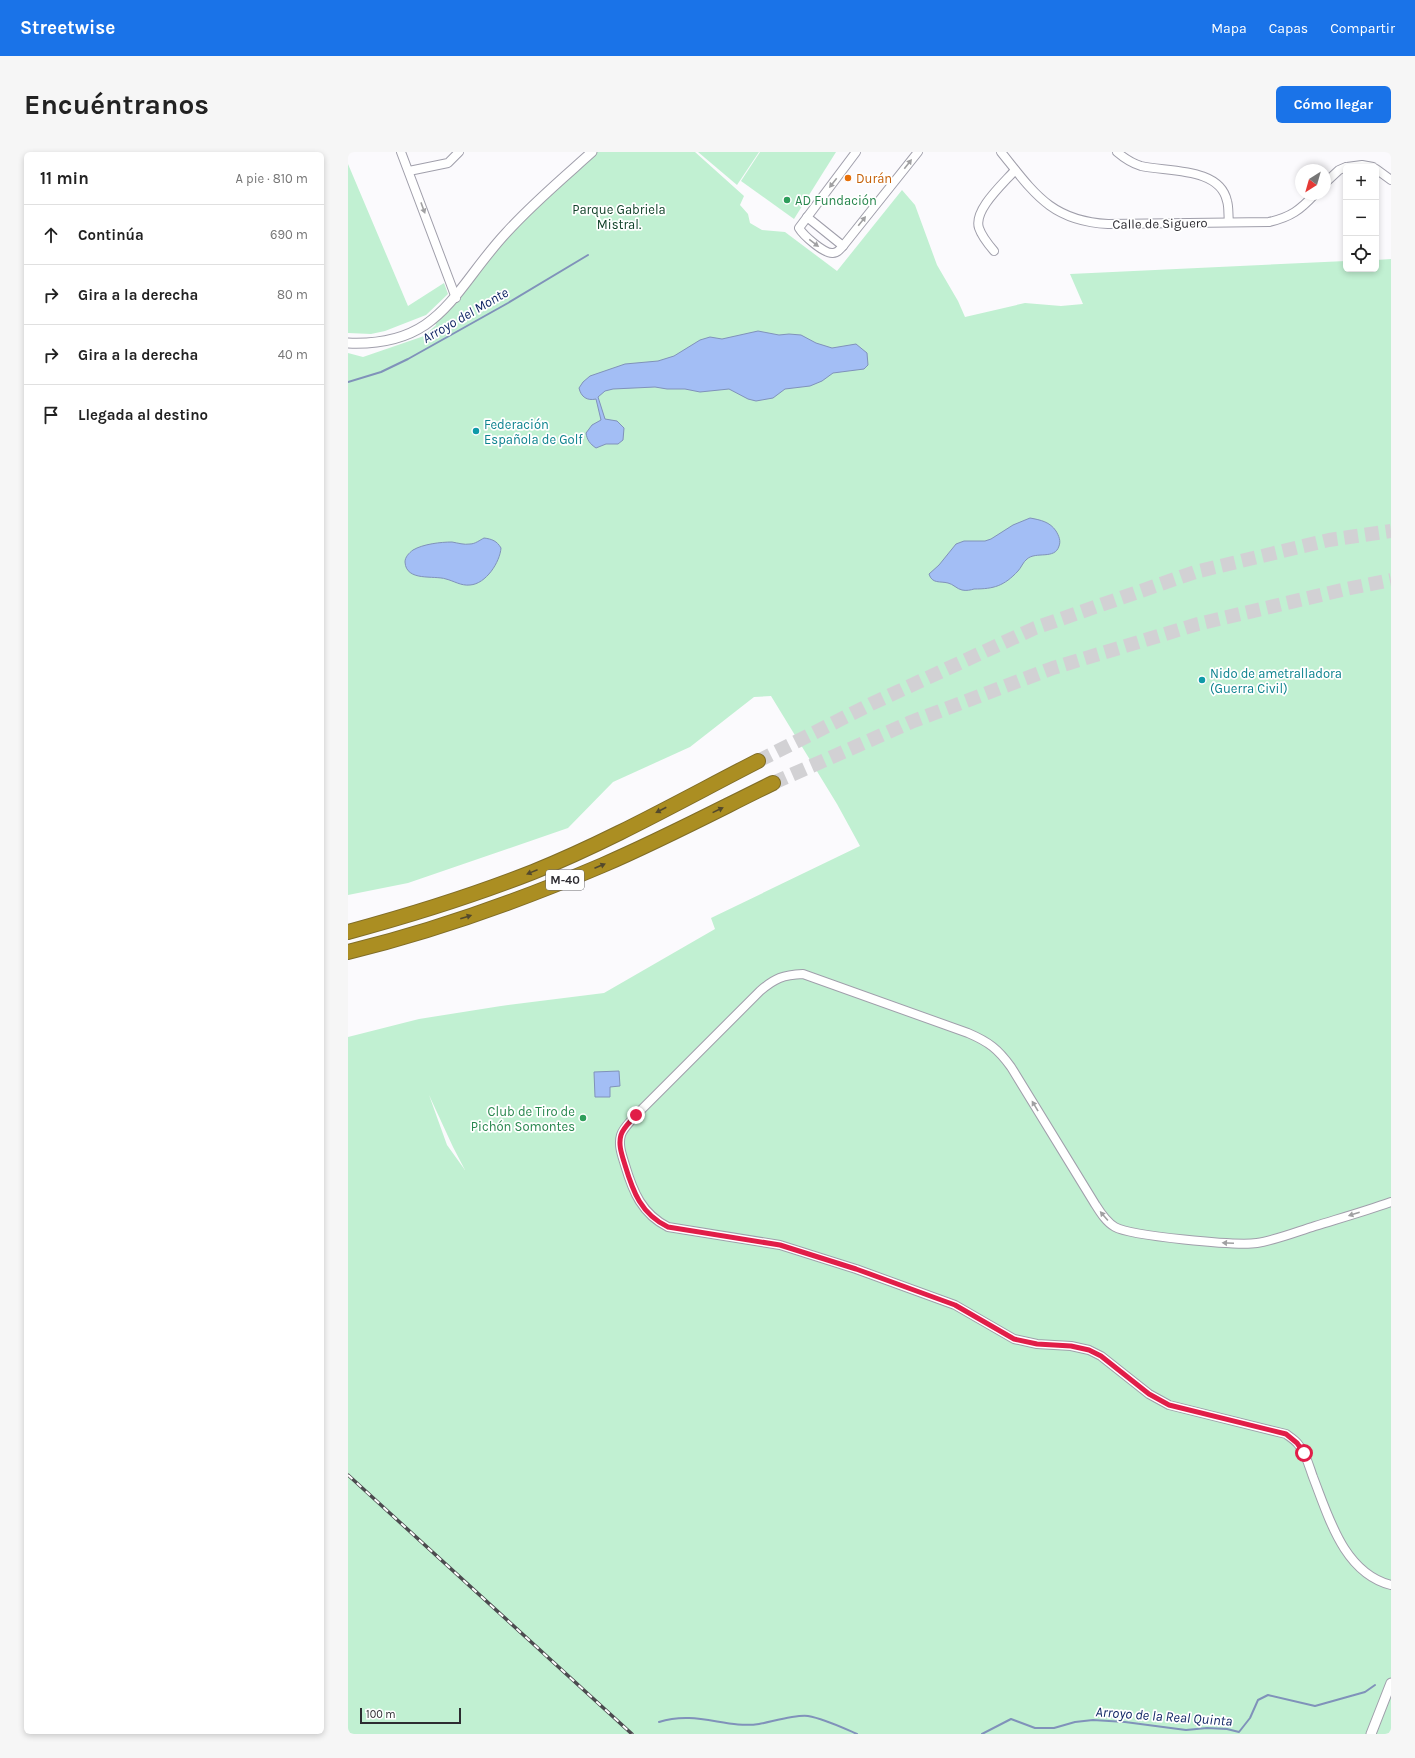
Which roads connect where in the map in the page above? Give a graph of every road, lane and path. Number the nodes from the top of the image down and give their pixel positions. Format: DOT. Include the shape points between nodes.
graph roads {
  1 [pos="401,152"];
  2 [pos="459,152"];
  3 [pos="592,152"];
  4 [pos="856,152"];
  5 [pos="918,152"];
  6 [pos="1001,152"];
  7 [pos="1117,152"];
  8 [pos="1343,168"];
  9 [pos="1015,170"];
  10 [pos="1379,171"];
  11 [pos="409,172"];
  12 [pos="1331,177"];
  13 [pos="1391,180"];
  14 [pos="1309,200"];
  15 [pos="807,217"];
  16 [pos="1229,222"];
  17 [pos="843,246"];
  18 [pos="994,251"];
  19 [pos="456,298"];
  20 [pos="348,343"];
  21 [pos="758,761"];
  22 [pos="773,784"];
  23 [pos="414,914"];
  24 [pos="441,925"];
  25 [pos="348,926"];
  26 [pos="348,932"];
  27 [pos="348,952"];
  28 [pos="348,961"];
  29 [pos="1391,1202"];
  30 [pos="1391,1585"];
  31 [pos="1391,1684"];
  32 [pos="1391,1694"];
  33 [pos="1371,1732"];
  1 -- 11 [label="street"];
  2 -- 11 [label="street" via="448,163"];
  3 -- 19 [label="street" via="521,216 495,244"];
  4 -- 15 [label="street, one-way"];
  17 -- 5 [label="street, one-way"];
  6 -- 9 [label="street, Calle de Siguero"];
  7 -- 16 [label="street" via="1126,160 1140,165 1202,175 1214,180 1227,200"];
  8 -- 12 [label="street"];
  9 -- 16 [label="street, Calle de Siguero" via="1053,209 1070,218 1088,223"];
  9 -- 18 [label="street" via="982,207 979,218 978,227"];
  10 -- 13 [label="street"];
  11 -- 19 [label="street, one-way"];
  14 -- 16 [label="street, Calle de Siguero" via="1302,208 1281,219 1269,222"];
  15 -- 17 [label="street"];
  15 -- 17 [label="street, one-way" via="799,228 802,234 825,251 838,252"];
  19 -- 20 [label="street" via="434,320 418,330 380,342"];
  21 -- 23 [label="highway, M-40, one-way" via="541,869"];
  24 -- 22 [label="highway, M-40, one-way" via="540,891 604,864"];
  23 -- 25 [label="highway" via="383,917"];
  23 -- 26 [label="highway, M-40"];
  24 -- 27 [label="highway, M-40"];
  24 -- 28 [label="highway" via="367,956"];
  29 -- 30 [label="street, one-way" via="1257,1243 1145,1235 1114,1227 1098,1208 1011,1067 999,1051 987,1041 802,974 779,977 760,991 636,1115 621,1134 619,1147 632,1189 647,1212 656,1221 668,1227 780,1245 856,1269 955,1305 1014,1339 1089,1350 1101,1356 1149,1394 1169,1405 1286,1434 1304,1453 1342,1546 1354,1562 1367,1573"];
  31 -- 33 [label="street"];
  32 -- 33 [label="street"];
}
